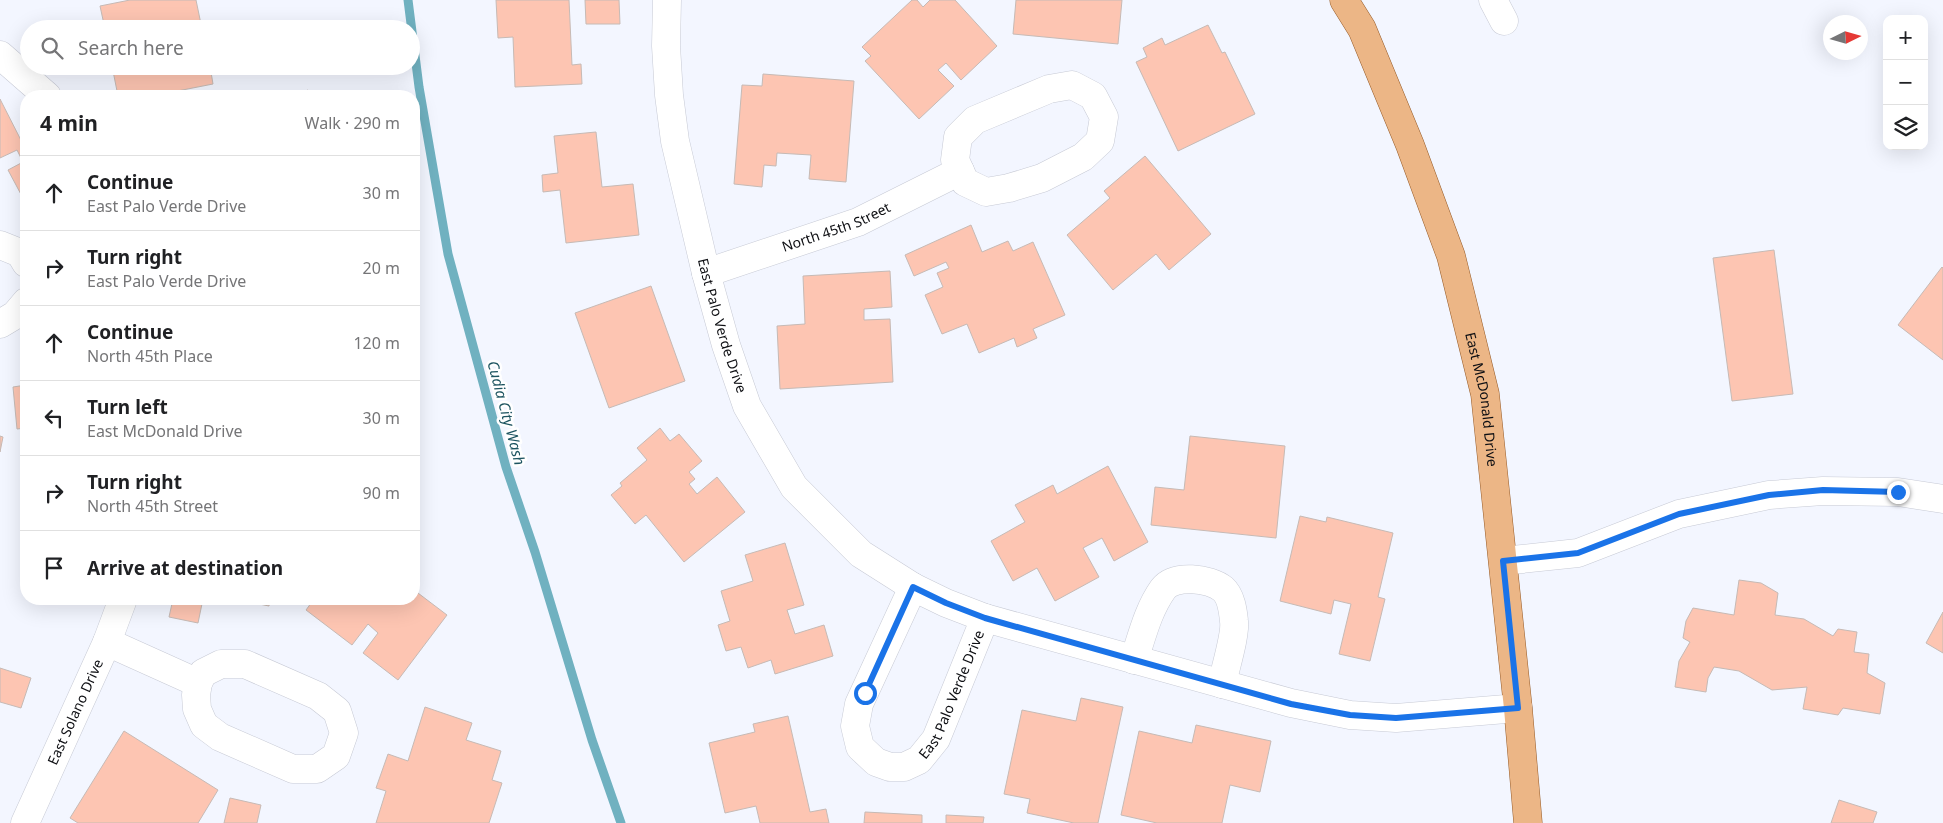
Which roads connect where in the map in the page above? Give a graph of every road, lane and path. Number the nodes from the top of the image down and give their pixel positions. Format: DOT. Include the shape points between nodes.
graph roads {
  1 [pos="667,0"];
  2 [pos="1344,0"];
  3 [pos="0,55"];
  4 [pos="20,72"];
  5 [pos="23,75"];
  6 [pos="41,90"];
  7 [pos="960,170"];
  8 [pos="0,245"];
  9 [pos="20,253"];
  10 [pos="706,273"];
  11 [pos="20,309"];
  12 [pos="0,324"];
  13 [pos="1943,499"];
  14 [pos="1503,561"];
  15 [pos="913,587"];
  16 [pos="121,605"];
  17 [pos="985,618"];
  18 [pos="106,642"];
  19 [pos="1134,660"];
  20 [pos="198,683"];
  21 [pos="1222,684"];
  22 [pos="1518,708"];
  23 [pos="25,823"];
  24 [pos="1528,823"];
  1 -- 10 [label="street, East Palo Verde Drive" via="668,95 675,141"];
  2 -- 14 [label="main road, East McDonald Drive" via="1370,47 1451,256 1485,394"];
  3 -- 4 [label="street"];
  5 -- 6 [label="street"];
  7 -- 7 [label="street" via="965,182 986,192 1042,178 1083,157 1100,140 1104,117 1093,96 1072,85 1048,89 975,120 958,137 955,160"];
  7 -- 10 [label="street, North 45th Street" via="858,222"];
  8 -- 9 [label="street"];
  10 -- 15 [label="street, East Palo Verde Drive" via="726,345 748,406 794,487 861,554"];
  11 -- 12 [label="street"];
  13 -- 14 [label="street" via="1898,492 1823,490 1769,495 1679,514 1578,553"];
  14 -- 22 [label="main road, East McDonald Drive"];
  15 -- 17 [label="street, East Palo Verde Drive"];
  15 -- 17 [label="street, East Palo Verde Drive" via="859,704 855,726 860,747 876,762 904,767 919,760 936,740"];
  16 -- 18 [label="street, East Solano Drive"];
  17 -- 19 [label="street"];
  18 -- 20 [label="street"];
  18 -- 23 [label="street, East Solano Drive"];
  19 -- 21 [label="street"];
  19 -- 21 [label="street" via="1151,609 1164,587 1184,579 1203,580 1223,589 1231,602 1235,622"];
  20 -- 20 [label="street" via="197,709 204,725 220,737 293,769 317,769 336,756 344,734 337,711 318,696 245,664 221,664 203,673"];
  21 -- 22 [label="street" via="1291,704 1360,716 1396,718"];
  22 -- 24 [label="main road, East McDonald Drive"];
}
